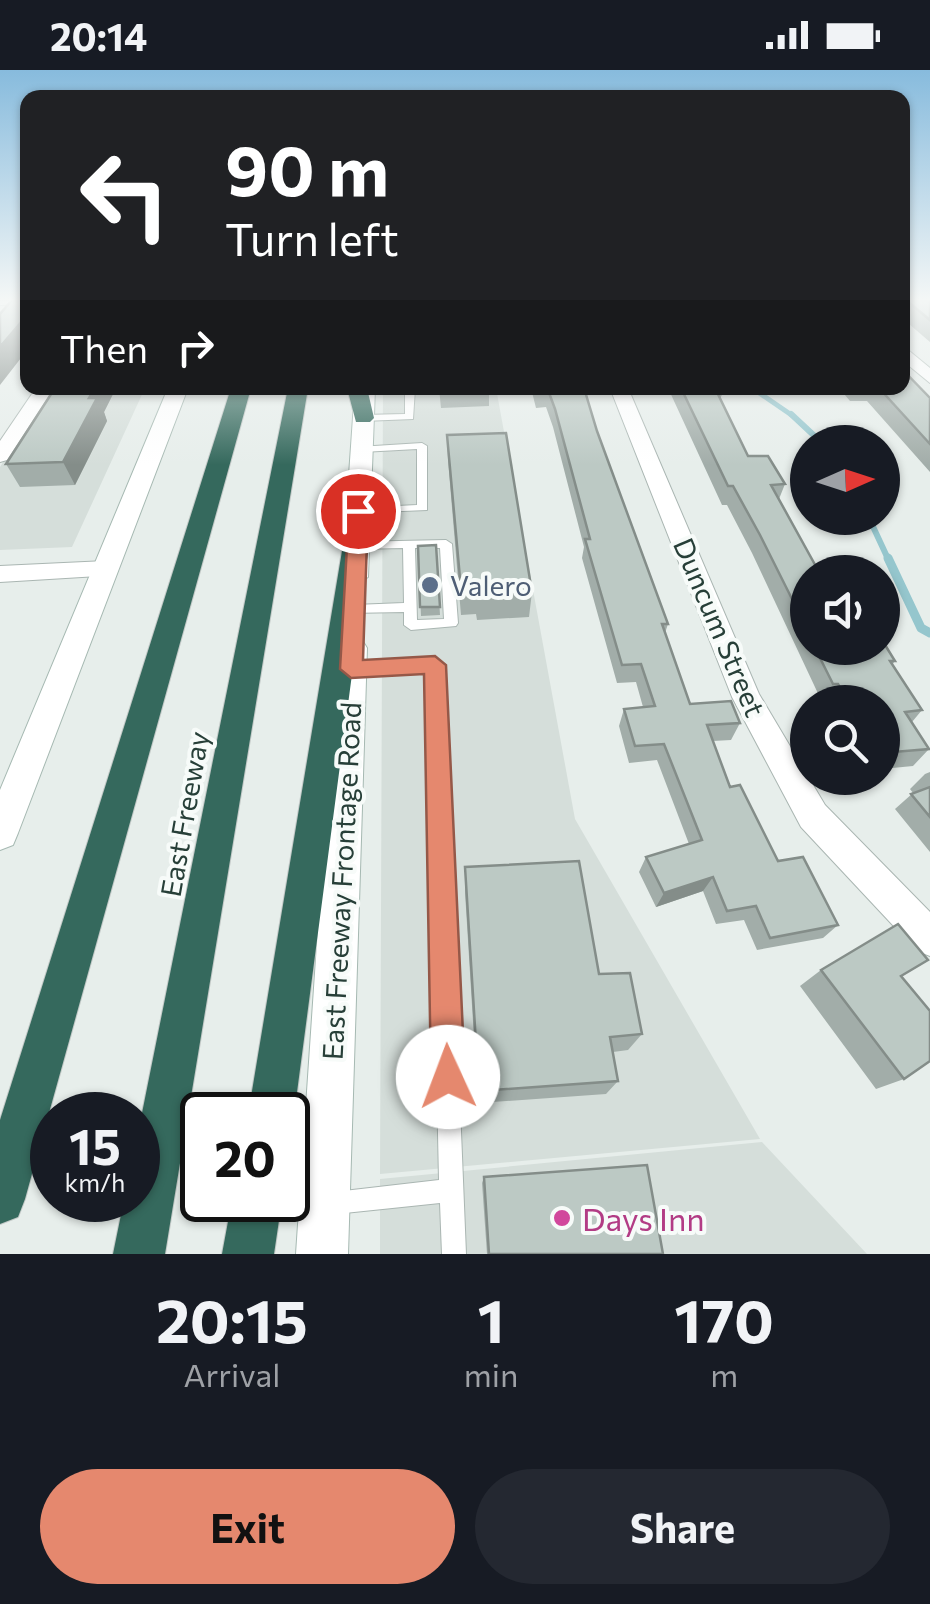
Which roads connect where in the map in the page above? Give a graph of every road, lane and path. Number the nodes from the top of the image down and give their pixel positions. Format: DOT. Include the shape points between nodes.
graph roads {
  1 [pos="915,355"];
  2 [pos="930,378"];
  3 [pos="40,395"];
  4 [pos="175,395"];
  5 [pos="238,395"];
  6 [pos="297,395"];
  7 [pos="358,395"];
  8 [pos="365,395"];
  9 [pos="410,395"];
  10 [pos="622,395"];
  11 [pos="363,418"];
  12 [pos="362,448"];
  13 [pos="0,456"];
  14 [pos="357,528"];
  15 [pos="410,546"];
  16 [pos="106,569"];
  17 [pos="0,574"];
  18 [pos="411,608"];
  19 [pos="354,610"];
  20 [pos="351,669"];
  21 [pos="0,833"];
  22 [pos="930,938"];
  23 [pos="274,1092"];
  24 [pos="452,1190"];
  25 [pos="0,1199"];
  26 [pos="324,1204"];
  27 [pos="253,1222"];
  28 [pos="138,1254"];
  29 [pos="248,1254"];
  30 [pos="322,1254"];
  31 [pos="454,1254"];
  1 -- 2 [label="street"];
  3 -- 13 [label="street"];
  4 -- 16 [label="main road"];
  5 -- 25 [label="highway, East Freeway"];
  6 -- 28 [label="highway, East Freeway"];
  7 -- 11 [label="highway"];
  8 -- 11 [label="main road, East Freeway Frontage Road"];
  9 -- 11 [label="lane" via="410,417"];
  10 -- 22 [label="street, Duncum Street" via="746,698 813,816"];
  11 -- 12 [label="main road, East Freeway Frontage Road"];
  12 -- 14 [label="main road, East Freeway Frontage Road"];
  12 -- 14 [label="lane" via="422,446 423,508"];
  14 -- 15 [label="lane"];
  14 -- 19 [label="main road, East Freeway Frontage Road"];
  14 -- 23 [label="highway"];
  15 -- 18 [label="lane"];
  15 -- 18 [label="lane" via="446,544 451,623 411,625"];
  16 -- 17 [label="street"];
  16 -- 21 [label="main road"];
  18 -- 19 [label="lane"];
  19 -- 20 [label="main road, East Freeway Frontage Road"];
  20 -- 24 [label="lane" via="435,665"];
  20 -- 26 [label="main road, East Freeway Frontage Road"];
  24 -- 26 [label="lane"];
  24 -- 31 [label="lane"];
  26 -- 30 [label="main road, East Freeway Frontage Road"];
  27 -- 29 [label="highway"];
}
